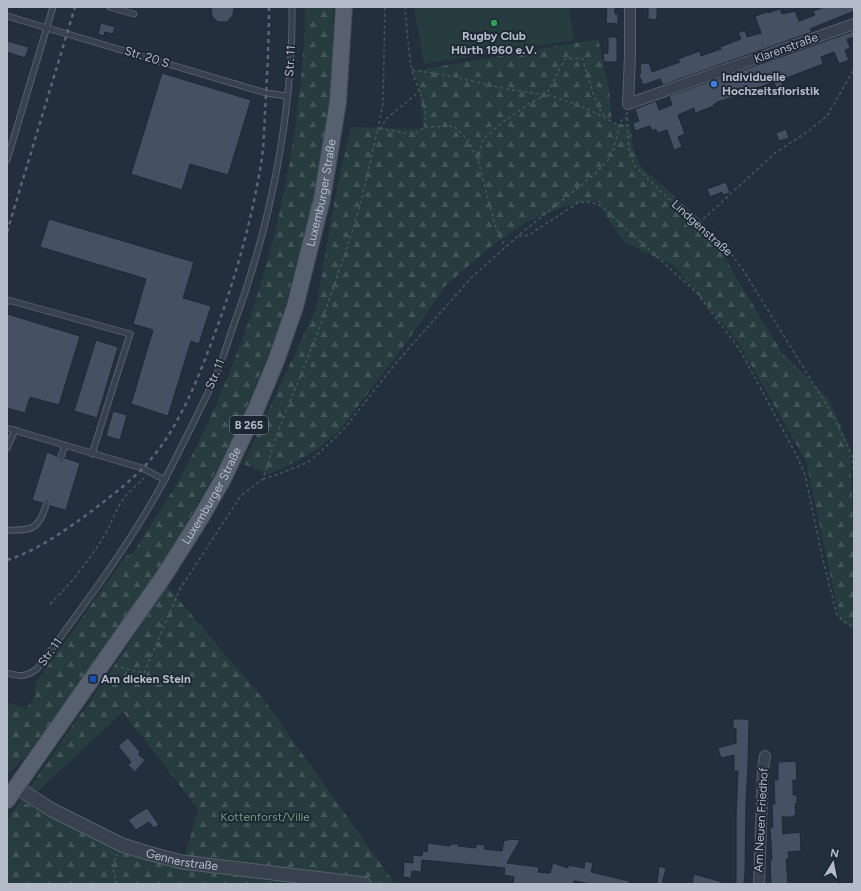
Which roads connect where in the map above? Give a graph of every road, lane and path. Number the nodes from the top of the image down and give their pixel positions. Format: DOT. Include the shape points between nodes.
graph roads {
  1 [pos="53,7"];
  2 [pos="110,7"];
  3 [pos="292,7"];
  4 [pos="344,7"];
  5 [pos="385,7"];
  6 [pos="405,7"];
  7 [pos="630,7"];
  8 [pos="134,14"];
  9 [pos="7,16"];
  10 [pos="854,24"];
  11 [pos="46,28"];
  12 [pos="854,69"];
  13 [pos="412,70"];
  14 [pos="420,91"];
  15 [pos="546,95"];
  16 [pos="287,96"];
  17 [pos="628,104"];
  18 [pos="606,118"];
  19 [pos="627,118"];
  20 [pos="620,126"];
  21 [pos="425,127"];
  22 [pos="380,129"];
  23 [pos="377,132"];
  24 [pos="7,160"];
  25 [pos="478,160"];
  26 [pos="699,223"];
  27 [pos="519,235"];
  28 [pos="505,247"];
  29 [pos="7,302"];
  30 [pos="7,428"];
  31 [pos="15,430"];
  32 [pos="65,445"];
  33 [pos="7,448"];
  34 [pos="92,454"];
  35 [pos="61,457"];
  36 [pos="149,472"];
  37 [pos="263,479"];
  38 [pos="164,480"];
  39 [pos="854,481"];
  40 [pos="46,504"];
  41 [pos="7,530"];
  42 [pos="50,604"];
  43 [pos="854,627"];
  44 [pos="105,662"];
  45 [pos="7,673"];
  46 [pos="765,756"];
  47 [pos="11,790"];
  48 [pos="122,845"];
  49 [pos="117,884"];
  50 [pos="364,884"];
  51 [pos="759,884"];
  1 -- 11 [label="lane"];
  2 -- 8 [label="lane"];
  3 -- 16 [label="lane, Str. 11"];
  4 -- 44 [label="main road, Luxemburger Straße / B 265" via="338,102 322,199 295,307 278,354 256,409 223,479 168,569"];
  5 -- 23 [label="path" via="383,103"];
  6 -- 13 [label="path"];
  7 -- 17 [label="street"];
  9 -- 11 [label="lane, Str. 20 S"];
  10 -- 17 [label="street, Klarenstraße"];
  11 -- 16 [label="lane, Str. 20 S" via="266,93"];
  11 -- 24 [label="lane"];
  12 -- 26 [label="path" via="827,116 775,153"];
  13 -- 14 [label="path"];
  13 -- 15 [label="path"];
  14 -- 21 [label="path" via="424,100"];
  14 -- 22 [label="path" via="387,118"];
  15 -- 18 [label="path"];
  15 -- 18 [label="path" via="565,58 582,58 596,102"];
  15 -- 25 [label="path" via="530,102 483,139"];
  16 -- 38 [label="lane, Str. 11" via="268,209 249,285 215,377"];
  17 -- 19 [label="path, Lindgenstraße"];
  18 -- 20 [label="path"];
  19 -- 20 [label="path" via="622,120"];
  19 -- 26 [label="path, Lindgenstraße" via="630,154 634,165 660,191"];
  20 -- 27 [label="path" via="608,161"];
  21 -- 22 [label="path" via="412,134"];
  21 -- 25 [label="path" via="454,126 468,140"];
  22 -- 23 [label="path"];
  23 -- 37 [label="path" via="354,226 321,324 276,437"];
  25 -- 28 [label="path" via="495,225"];
  26 -- 39 [label="path, Lindgenstraße" via="743,270 831,412 852,455"];
  27 -- 28 [label="path"];
  27 -- 43 [label="path" via="528,235 579,202 591,202 601,206 697,293 740,350 797,456 805,475 837,615"];
  28 -- 37 [label="path" via="452,298 333,441 306,463"];
  29 -- 34 [label="lane" via="8,300 130,334"];
  30 -- 31 [label="lane"];
  31 -- 32 [label="lane"];
  31 -- 33 [label="lane"];
  32 -- 34 [label="lane"];
  32 -- 35 [label="lane"];
  34 -- 36 [label="lane"];
  36 -- 38 [label="lane"];
  36 -- 42 [label="path" via="118,507 107,532 93,552 65,590"];
  37 -- 44 [label="path" via="238,500 180,589 144,673"];
  38 -- 45 [label="lane, Str. 11" via="91,595 37,669 27,676"];
  40 -- 41 [label="lane" via="41,519 34,527 23,531"];
  44 -- 47 [label="main road, Luxemburger Straße / B 265"];
  46 -- 51 [label="street, Am Neuen Friedhof"];
  47 -- 48 [label="street, Gennerstraße"];
  48 -- 49 [label="path" via="112,865"];
  48 -- 50 [label="street, Gennerstraße" via="182,862"];
}
